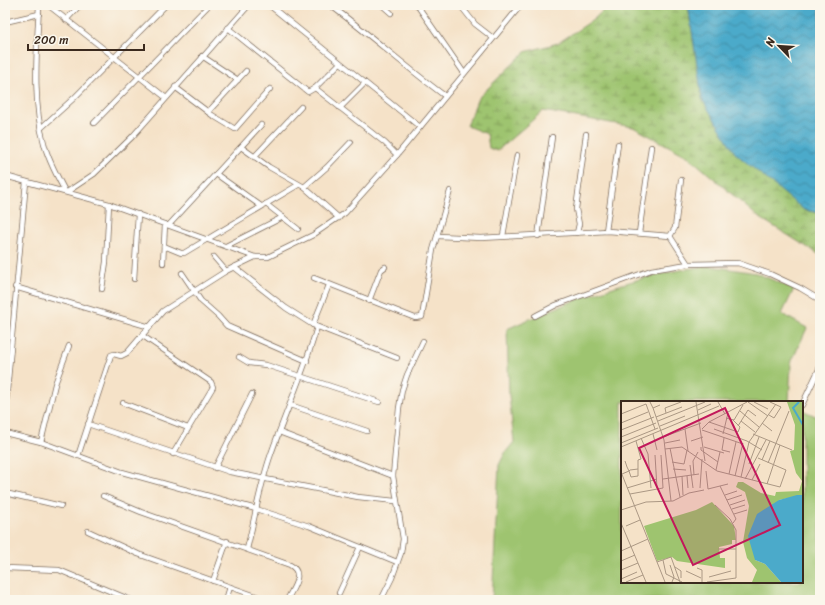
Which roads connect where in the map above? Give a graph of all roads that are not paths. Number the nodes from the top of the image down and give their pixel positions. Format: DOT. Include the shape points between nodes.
graph roads {
  1 [pos="39,5"];
  2 [pos="48,5"];
  3 [pos="80,5"];
  4 [pos="166,5"];
  5 [pos="209,5"];
  6 [pos="249,5"];
  7 [pos="269,5"];
  8 [pos="330,5"];
  9 [pos="382,5"];
  10 [pos="418,5"];
  11 [pos="460,5"];
  12 [pos="521,5"];
  13 [pos="391,13"];
  14 [pos="39,14"];
  15 [pos="66,20"];
  16 [pos="5,22"];
  17 [pos="228,28"];
  18 [pos="493,38"];
  19 [pos="202,56"];
  20 [pos="114,57"];
  21 [pos="340,63"];
  22 [pos="246,71"];
  23 [pos="464,73"];
  24 [pos="138,77"];
  25 [pos="238,80"];
  26 [pos="365,83"];
  27 [pos="175,87"];
  28 [pos="315,88"];
  29 [pos="270,89"];
  30 [pos="445,96"];
  31 [pos="165,97"];
  32 [pos="301,107"];
  33 [pos="340,108"];
  34 [pos="208,112"];
  35 [pos="94,123"];
  36 [pos="261,125"];
  37 [pos="420,127"];
  38 [pos="41,128"];
  39 [pos="586,134"];
  40 [pos="552,137"];
  41 [pos="351,142"];
  42 [pos="618,144"];
  43 [pos="241,147"];
  44 [pos="651,147"];
  45 [pos="397,155"];
  46 [pos="517,155"];
  47 [pos="254,157"];
  48 [pos="216,174"];
  49 [pos="5,176"];
  50 [pos="681,180"];
  51 [pos="26,182"];
  52 [pos="298,185"];
  53 [pos="304,187"];
  54 [pos="450,191"];
  55 [pos="66,192"];
  56 [pos="110,204"];
  57 [pos="266,204"];
  58 [pos="261,206"];
  59 [pos="138,214"];
  60 [pos="283,217"];
  61 [pos="339,218"];
  62 [pos="167,224"];
  63 [pos="298,229"];
  64 [pos="606,231"];
  65 [pos="639,232"];
  66 [pos="577,233"];
  67 [pos="438,236"];
  68 [pos="503,236"];
  69 [pos="538,236"];
  70 [pos="670,236"];
  71 [pos="206,239"];
  72 [pos="164,246"];
  73 [pos="226,246"];
  74 [pos="214,257"];
  75 [pos="255,257"];
  76 [pos="163,263"];
  77 [pos="688,264"];
  78 [pos="234,267"];
  79 [pos="384,267"];
  80 [pos="226,271"];
  81 [pos="182,273"];
  82 [pos="314,278"];
  83 [pos="134,279"];
  84 [pos="329,285"];
  85 [pos="15,287"];
  86 [pos="102,289"];
  87 [pos="194,291"];
  88 [pos="369,300"];
  89 [pos="820,300"];
  90 [pos="535,316"];
  91 [pos="315,326"];
  92 [pos="150,327"];
  93 [pos="143,336"];
  94 [pos="423,341"];
  95 [pos="69,346"];
  96 [pos="239,357"];
  97 [pos="397,358"];
  98 [pos="307,361"];
  99 [pos="820,367"];
  100 [pos="300,377"];
  101 [pos="252,394"];
  102 [pos="380,402"];
  103 [pos="124,403"];
  104 [pos="803,403"];
  105 [pos="290,405"];
  106 [pos="5,413"];
  107 [pos="88,424"];
  108 [pos="188,428"];
  109 [pos="367,431"];
  110 [pos="279,432"];
  111 [pos="5,433"];
  112 [pos="41,442"];
  113 [pos="173,454"];
  114 [pos="78,456"];
  115 [pos="215,468"];
  116 [pos="393,476"];
  117 [pos="264,479"];
  118 [pos="5,493"];
  119 [pos="103,496"];
  120 [pos="396,501"];
  121 [pos="61,506"];
  122 [pos="256,509"];
  123 [pos="88,531"];
  124 [pos="227,542"];
  125 [pos="360,547"];
  126 [pos="248,549"];
  127 [pos="397,562"];
  128 [pos="5,568"];
  129 [pos="213,581"];
  130 [pos="230,587"];
  131 [pos="339,593"];
  132 [pos="131,600"];
  133 [pos="226,600"];
  134 [pos="267,600"];
  135 [pos="287,600"];
  136 [pos="381,600"];
  1 -- 14 [label="street"];
  2 -- 15 [label="street"];
  3 -- 15 [label="street"];
  4 -- 20 [label="street"];
  5 -- 24 [label="street"];
  6 -- 17 [label="street"];
  7 -- 21 [label="street"];
  8 -- 30 [label="street"];
  9 -- 13 [label="street"];
  10 -- 23 [label="street"];
  11 -- 18 [label="street" via="475,24"];
  12 -- 18 [label="street"];
  14 -- 16 [label="street"];
  14 -- 38 [label="street" via="37,93"];
  15 -- 20 [label="street"];
  17 -- 19 [label="street"];
  17 -- 28 [label="street" via="308,92"];
  18 -- 23 [label="street"];
  19 -- 25 [label="street"];
  19 -- 27 [label="street"];
  20 -- 24 [label="street"];
  20 -- 38 [label="street"];
  21 -- 26 [label="street"];
  21 -- 28 [label="street"];
  22 -- 25 [label="street"];
  23 -- 30 [label="street"];
  24 -- 31 [label="street"];
  24 -- 35 [label="street"];
  25 -- 34 [label="street"];
  26 -- 33 [label="street"];
  26 -- 37 [label="street"];
  27 -- 31 [label="street"];
  27 -- 34 [label="street"];
  28 -- 33 [label="street"];
  29 -- 34 [label="street" via="235,129"];
  30 -- 37 [label="street"];
  31 -- 55 [label="street" via="132,137 94,174"];
  32 -- 47 [label="street"];
  33 -- 45 [label="street"];
  36 -- 43 [label="street"];
  37 -- 45 [label="street"];
  38 -- 55 [label="street" via="43,143 51,164"];
  39 -- 66 [label="street" via="576,209 579,224"];
  40 -- 69 [label="street"];
  41 -- 53 [label="street"];
  42 -- 64 [label="street"];
  43 -- 47 [label="street"];
  43 -- 48 [label="street"];
  44 -- 65 [label="street"];
  45 -- 61 [label="street"];
  46 -- 68 [label="street"];
  47 -- 52 [label="street"];
  48 -- 58 [label="street"];
  48 -- 62 [label="street"];
  49 -- 51 [label="street"];
  50 -- 70 [label="street" via="675,228"];
  51 -- 55 [label="street"];
  51 -- 85 [label="street"];
  52 -- 53 [label="street"];
  52 -- 57 [label="street"];
  53 -- 61 [label="street"];
  54 -- 67 [label="street"];
  55 -- 56 [label="street"];
  56 -- 59 [label="street"];
  56 -- 86 [label="street"];
  57 -- 58 [label="street"];
  57 -- 60 [label="street"];
  58 -- 71 [label="street"];
  59 -- 62 [label="street"];
  59 -- 83 [label="street"];
  60 -- 63 [label="street"];
  60 -- 73 [label="street"];
  61 -- 75 [label="street" via="313,235 268,258"];
  62 -- 71 [label="street"];
  62 -- 72 [label="street"];
  64 -- 65 [label="street"];
  64 -- 66 [label="street"];
  65 -- 70 [label="street"];
  66 -- 69 [label="street"];
  67 -- 68 [label="street"];
  67 -- 88 [label="street" via="422,316 415,318"];
  68 -- 69 [label="street"];
  70 -- 77 [label="street"];
  71 -- 72 [label="street" via="181,253"];
  71 -- 73 [label="street"];
  72 -- 76 [label="street"];
  73 -- 75 [label="street"];
  74 -- 80 [label="street"];
  75 -- 78 [label="street"];
  77 -- 89 [label="street" via="738,263 770,274"];
  77 -- 90 [label="street" via="651,270 556,305"];
  78 -- 80 [label="street"];
  78 -- 91 [label="street" via="286,308"];
  79 -- 88 [label="street"];
  80 -- 87 [label="street"];
  81 -- 87 [label="street"];
  82 -- 84 [label="street"];
  84 -- 88 [label="street"];
  84 -- 91 [label="street"];
  85 -- 92 [label="street"];
  85 -- 106 [label="street"];
  87 -- 92 [label="street" via="163,311"];
  87 -- 98 [label="street" via="227,326"];
  91 -- 97 [label="street"];
  91 -- 98 [label="street"];
  92 -- 93 [label="street"];
  93 -- 107 [label="street" via="125,355 110,356"];
  93 -- 108 [label="street" via="212,385 212,390"];
  94 -- 116 [label="street" via="402,390 395,436"];
  95 -- 112 [label="street" via="55,384"];
  96 -- 100 [label="street" via="249,363 266,365"];
  98 -- 100 [label="street"];
  99 -- 104 [label="street"];
  100 -- 102 [label="street"];
  100 -- 105 [label="street"];
  101 -- 115 [label="street"];
  103 -- 108 [label="street"];
  105 -- 109 [label="street"];
  105 -- 110 [label="street"];
  107 -- 113 [label="street"];
  107 -- 114 [label="street"];
  108 -- 113 [label="street"];
  110 -- 116 [label="street"];
  110 -- 117 [label="street"];
  111 -- 112 [label="street"];
  112 -- 114 [label="street"];
  113 -- 115 [label="street"];
  114 -- 122 [label="street" via="168,486"];
  115 -- 117 [label="street"];
  116 -- 120 [label="street"];
  117 -- 120 [label="street" via="358,497"];
  117 -- 122 [label="street"];
  118 -- 121 [label="street"];
  119 -- 124 [label="street"];
  120 -- 127 [label="street" via="403,539"];
  122 -- 125 [label="street" via="309,526"];
  122 -- 126 [label="street"];
  123 -- 129 [label="street" via="138,554"];
  124 -- 126 [label="street"];
  124 -- 129 [label="street"];
  125 -- 127 [label="street"];
  125 -- 131 [label="street"];
  126 -- 135 [label="street" via="296,569 297,580"];
  127 -- 136 [label="street"];
  128 -- 132 [label="street" via="59,570"];
  129 -- 130 [label="street"];
  130 -- 133 [label="street"];
  130 -- 134 [label="street"];
}
